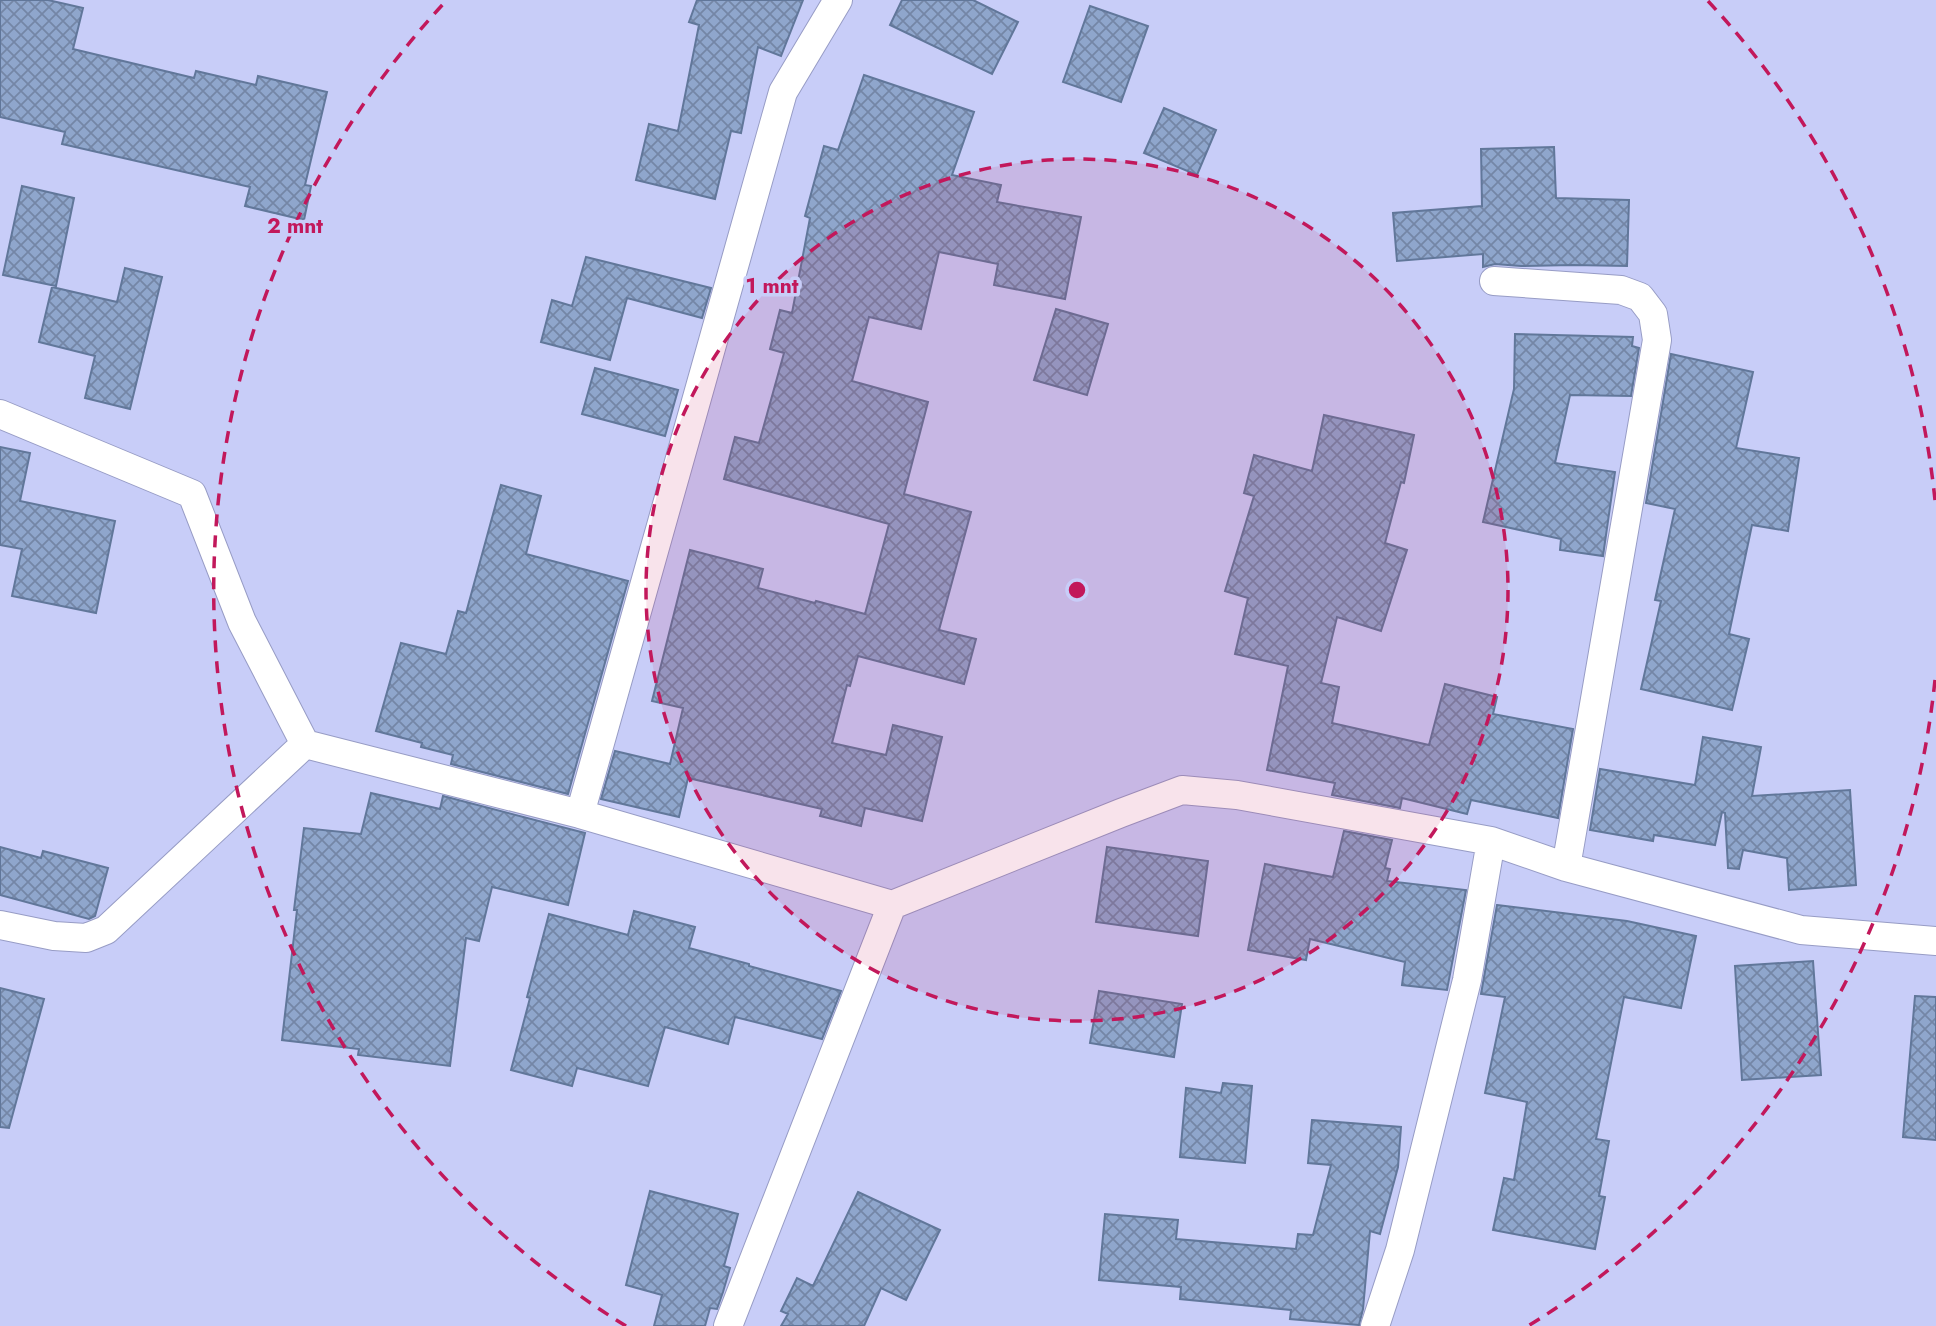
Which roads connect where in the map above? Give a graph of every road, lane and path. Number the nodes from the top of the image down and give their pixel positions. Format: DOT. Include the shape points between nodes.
graph roads {
  1 [pos="838,0"];
  2 [pos="1494,281"];
  3 [pos="0,414"];
  4 [pos="305,744"];
  5 [pos="580,814"];
  6 [pos="1491,841"];
  7 [pos="1566,867"];
  8 [pos="892,905"];
  9 [pos="0,925"];
  10 [pos="1936,941"];
  11 [pos="728,1326"];
  12 [pos="1375,1326"];
  1 -- 5 [label="street" via="783,92"];
  2 -- 7 [label="street" via="1621,290 1640,297 1653,314 1657,340"];
  3 -- 4 [label="street" via="192,494 242,622"];
  4 -- 5 [label="street"];
  4 -- 9 [label="street" via="106,930 86,938"];
  5 -- 8 [label="street"];
  6 -- 7 [label="street"];
  6 -- 8 [label="street" via="1237,795 1182,790"];
  6 -- 12 [label="street" via="1467,980 1400,1250"];
  7 -- 10 [label="street" via="1801,930"];
  8 -- 11 [label="street"];
}
